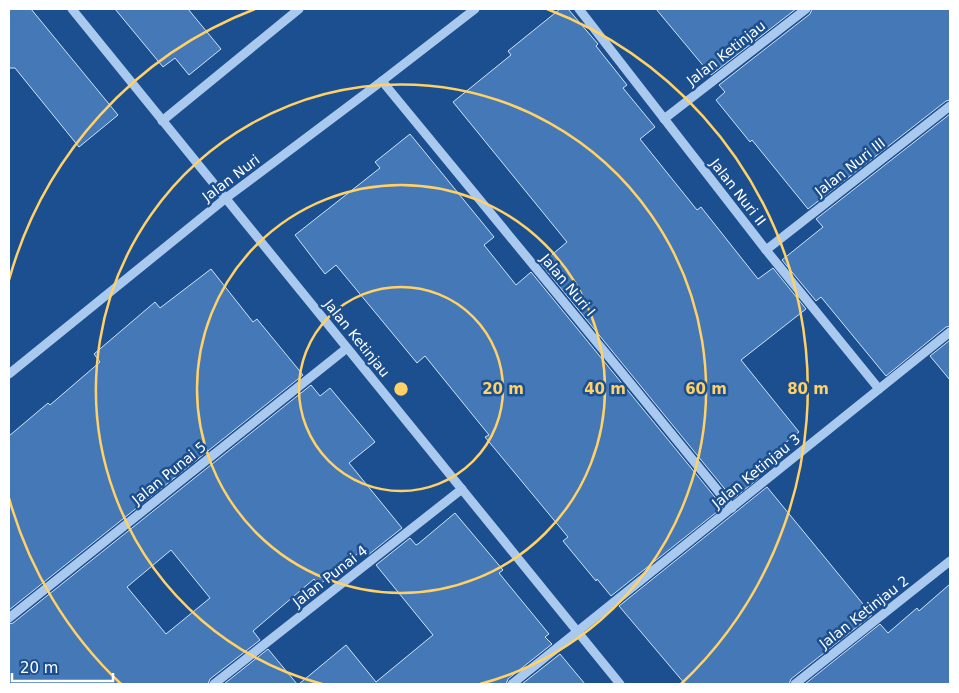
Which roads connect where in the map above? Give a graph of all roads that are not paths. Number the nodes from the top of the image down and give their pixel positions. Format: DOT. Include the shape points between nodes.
graph roads {
  1 [pos="72,9"];
  2 [pos="299,9"];
  3 [pos="475,9"];
  4 [pos="579,9"];
  5 [pos="806,9"];
  6 [pos="382,82"];
  7 [pos="950,106"];
  8 [pos="664,119"];
  9 [pos="162,121"];
  10 [pos="226,198"];
  11 [pos="766,250"];
  12 [pos="950,332"];
  13 [pos="347,348"];
  14 [pos="9,374"];
  15 [pos="879,389"];
  16 [pos="462,489"];
  17 [pos="732,508"];
  18 [pos="950,561"];
  19 [pos="9,618"];
  20 [pos="578,632"];
  21 [pos="214,684"];
  22 [pos="512,684"];
  23 [pos="620,684"];
  24 [pos="795,684"];
  1 -- 9 [label="street, Jalan Ketinjau"];
  2 -- 9 [label="street"];
  3 -- 6 [label="street, Jalan Nuri"];
  4 -- 8 [label="street, Jalan Nuri II"];
  5 -- 8 [label="street, Jalan Ketinjau"];
  6 -- 10 [label="street, Jalan Nuri"];
  6 -- 17 [label="street, Jalan Nuri I"];
  7 -- 11 [label="street, Jalan Nuri III"];
  8 -- 11 [label="street, Jalan Nuri II"];
  9 -- 10 [label="street, Jalan Ketinjau"];
  10 -- 13 [label="street, Jalan Ketinjau"];
  10 -- 14 [label="street, Jalan Nuri"];
  11 -- 15 [label="street, Jalan Nuri II"];
  12 -- 15 [label="street, Jalan Ketinjau 3"];
  13 -- 16 [label="street, Jalan Ketinjau"];
  13 -- 19 [label="street, Jalan Punai 5"];
  15 -- 17 [label="street, Jalan Ketinjau 3"];
  16 -- 20 [label="street, Jalan Ketinjau"];
  16 -- 21 [label="street, Jalan Punai 4"];
  17 -- 20 [label="street, Jalan Ketinjau 3"];
  18 -- 24 [label="street, Jalan Ketinjau 2"];
  20 -- 22 [label="street, Jalan Ketinjau 3"];
  20 -- 23 [label="street, Jalan Ketinjau"];
}
